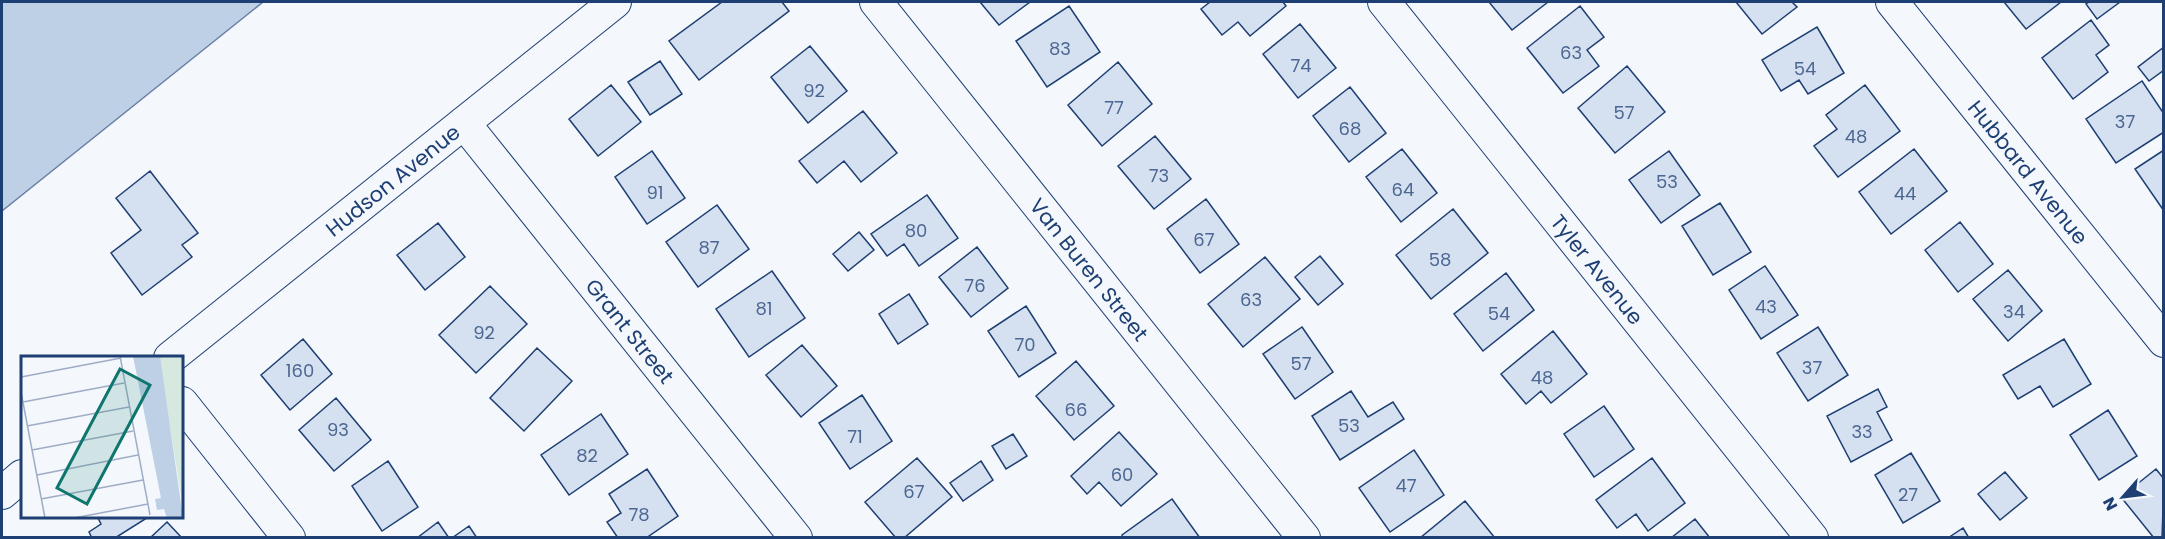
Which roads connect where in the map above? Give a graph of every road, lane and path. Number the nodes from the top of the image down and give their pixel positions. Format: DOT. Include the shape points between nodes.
graph roads {
  1 [pos="615,2"];
  2 [pos="876,2"];
  3 [pos="1384,2"];
  4 [pos="1892,2"];
  5 [pos="464,123"];
  6 [pos="2163,341"];
  7 [pos="172,356"];
  8 [pos="183,404"];
  9 [pos="21,477"];
  10 [pos="2,493"];
  11 [pos="289,537"];
  12 [pos="796,537"];
  13 [pos="1304,537"];
  14 [pos="1812,537"];
  1 -- 5 [label="street, Hudson Avenue"];
  2 -- 13 [label="street, Van Buren Street"];
  3 -- 14 [label="street, Tyler Avenue"];
  4 -- 6 [label="street, Hubbard Avenue"];
  5 -- 7 [label="street, Hudson Avenue"];
  5 -- 12 [label="street, Grant Street"];
  8 -- 11 [label="street"];
  9 -- 10 [label="street"];
}
